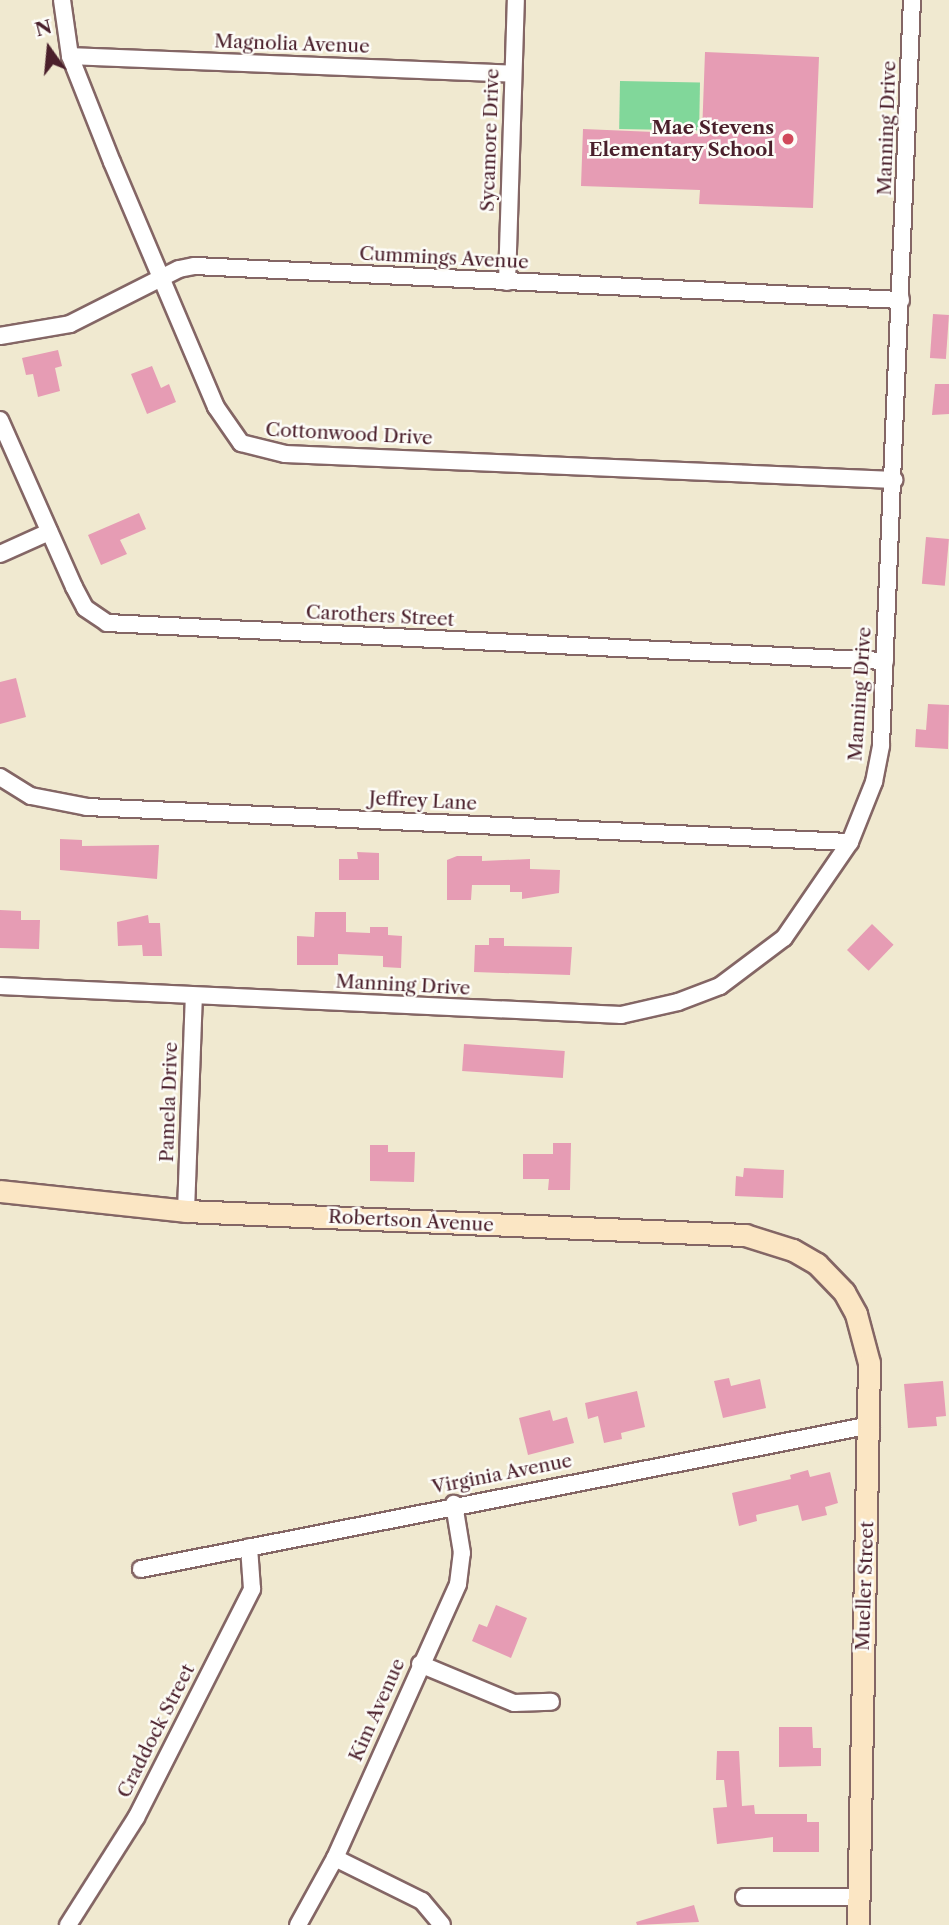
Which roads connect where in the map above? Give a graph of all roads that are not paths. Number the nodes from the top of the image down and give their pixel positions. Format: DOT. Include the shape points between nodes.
graph roads {
  1 [pos="62,0"];
  2 [pos="516,0"];
  3 [pos="912,0"];
  4 [pos="70,56"];
  5 [pos="513,74"];
  6 [pos="161,277"];
  7 [pos="507,282"];
  8 [pos="901,300"];
  9 [pos="0,336"];
  10 [pos="0,420"];
  11 [pos="894,480"];
  12 [pos="49,532"];
  13 [pos="0,554"];
  14 [pos="885,661"];
  15 [pos="0,777"];
  16 [pos="850,842"];
  17 [pos="0,986"];
  18 [pos="194,996"];
  19 [pos="0,1191"];
  20 [pos="186,1210"];
  21 [pos="817,1264"];
  22 [pos="871,1424"];
  23 [pos="454,1504"];
  24 [pos="249,1547"];
  25 [pos="141,1569"];
  26 [pos="420,1664"];
  27 [pos="551,1702"];
  28 [pos="335,1858"];
  29 [pos="744,1897"];
  30 [pos="858,1897"];
  31 [pos="68,1925"];
  32 [pos="298,1925"];
  33 [pos="442,1925"];
  34 [pos="858,1925"];
  1 -- 4 [label="street, Cottonwood Drive"];
  2 -- 5 [label="street, Sycamore Drive"];
  3 -- 8 [label="street, Manning Drive"];
  4 -- 5 [label="street, Magnolia Avenue"];
  4 -- 6 [label="street, Cottonwood Drive"];
  5 -- 7 [label="street, Sycamore Drive"];
  6 -- 7 [label="street, Cummings Avenue" via="195,267"];
  6 -- 9 [label="street, Cummings Avenue" via="70,324"];
  6 -- 11 [label="street, Cottonwood Drive" via="223,422 252,449"];
  7 -- 8 [label="street, Cummings Avenue"];
  8 -- 11 [label="street, Manning Drive"];
  10 -- 12 [label="street, Carothers Street"];
  11 -- 14 [label="street, Manning Drive"];
  12 -- 13 [label="street"];
  12 -- 14 [label="street, Carothers Street" via="85,608 107,623 127,627"];
  14 -- 16 [label="street, Manning Drive" via="874,782"];
  15 -- 16 [label="street, Jeffrey Lane" via="30,796 87,807"];
  16 -- 18 [label="street, Manning Drive" via="800,918 762,958 720,986 650,1010 575,1014"];
  17 -- 18 [label="street, Manning Drive"];
  18 -- 20 [label="street, Pamela Drive"];
  19 -- 20 [label="street, Robertson Avenue"];
  20 -- 21 [label="street, Robertson Avenue" via="745,1235 793,1250"];
  21 -- 22 [label="street, Mueller Street" via="844,1292 864,1333"];
  22 -- 23 [label="street, Virginia Avenue"];
  22 -- 30 [label="street, Mueller Street"];
  23 -- 24 [label="street, Virginia Avenue"];
  23 -- 26 [label="street, Kim Avenue" via="461,1571"];
  24 -- 25 [label="street, Virginia Avenue"];
  24 -- 31 [label="street, Craddock Street" via="252,1589 135,1818"];
  26 -- 27 [label="street" via="514,1703"];
  26 -- 28 [label="street, Kim Avenue"];
  28 -- 32 [label="street, Kim Avenue"];
  28 -- 33 [label="street" via="422,1901"];
  29 -- 30 [label="street"];
  30 -- 34 [label="street, Mueller Street"];
}
